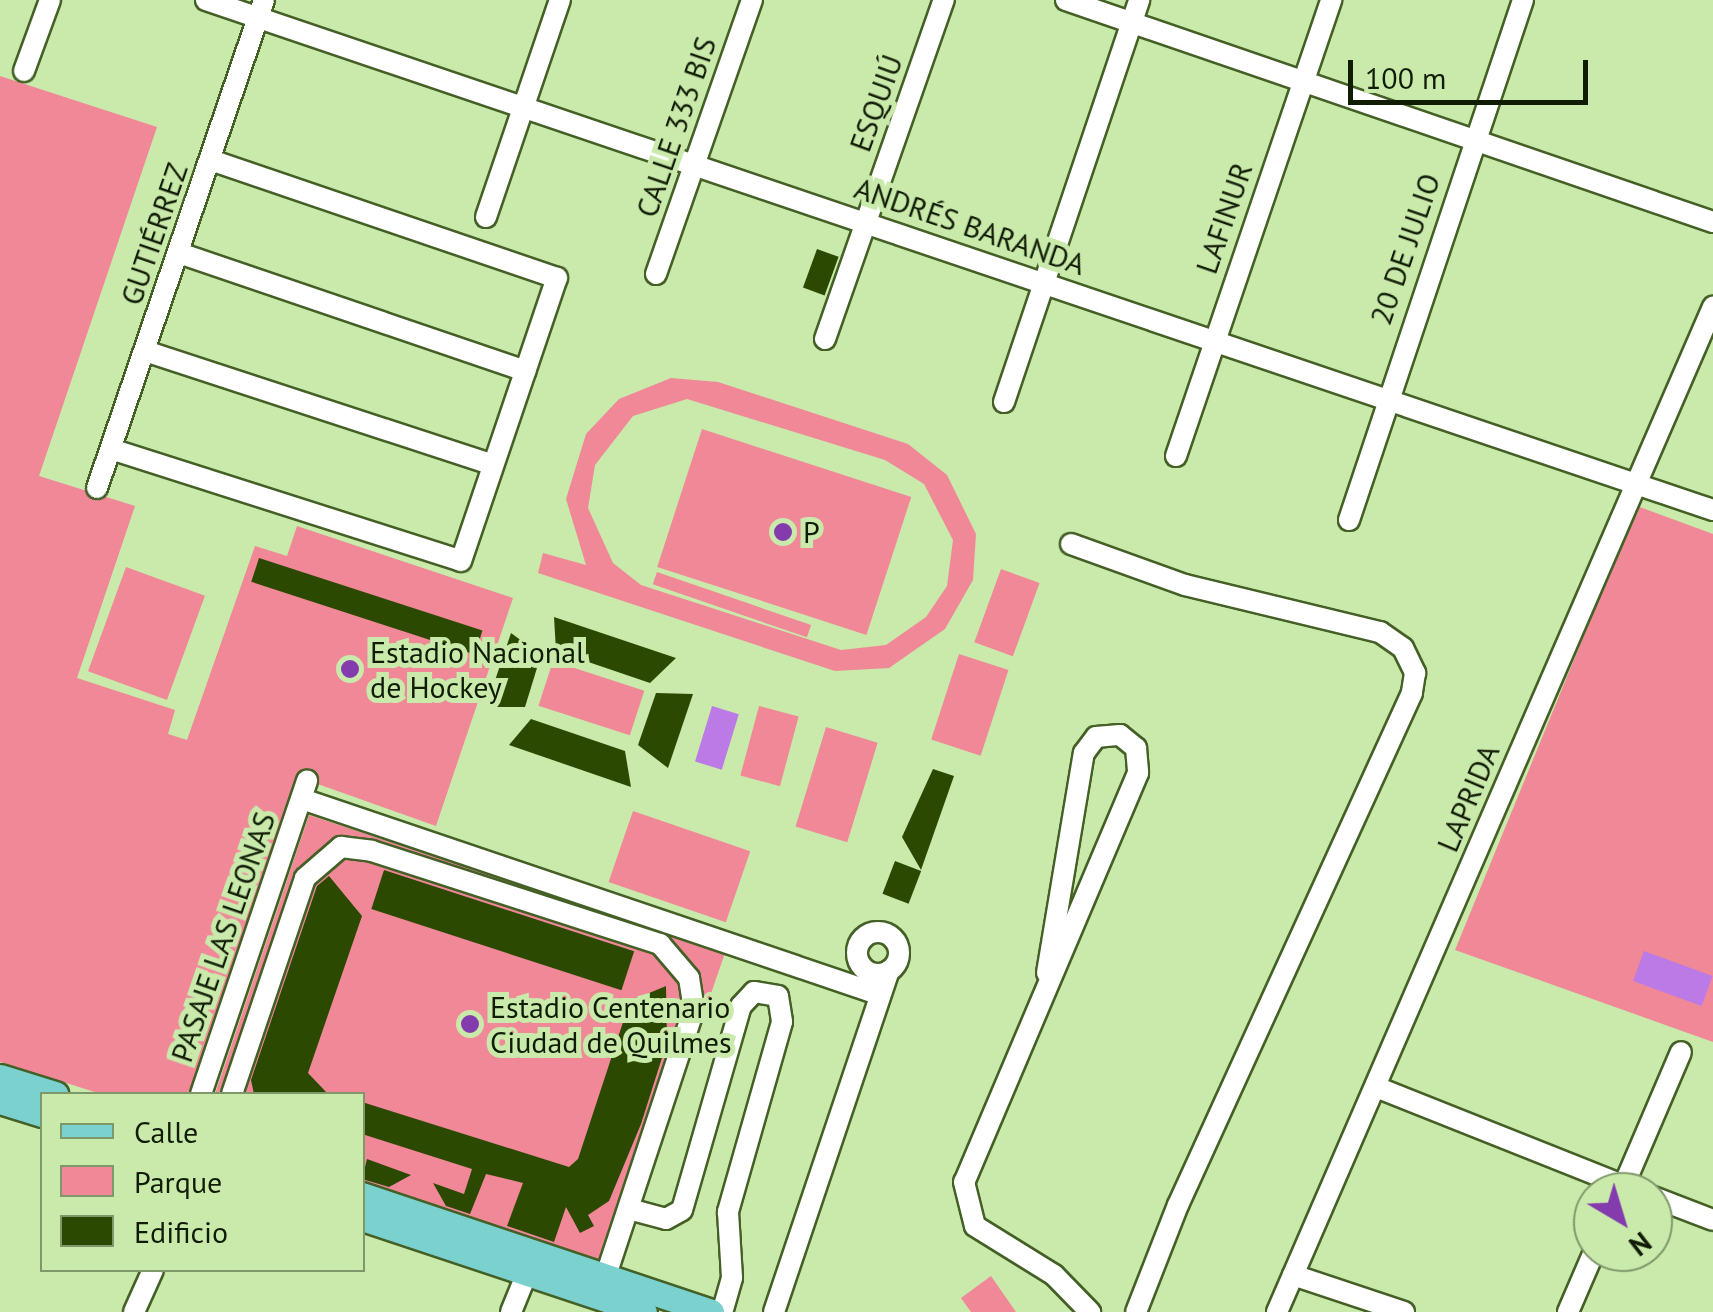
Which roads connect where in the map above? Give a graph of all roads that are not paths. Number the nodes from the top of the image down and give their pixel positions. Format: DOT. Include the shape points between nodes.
graph roads {
  1 [pos="50,0"];
  2 [pos="206,0"];
  3 [pos="560,0"];
  4 [pos="752,0"];
  5 [pos="944,0"];
  6 [pos="1066,0"];
  7 [pos="1139,0"];
  8 [pos="1331,0"];
  9 [pos="1523,0"];
  10 [pos="260,9"];
  11 [pos="1132,22"];
  12 [pos="24,71"];
  13 [pos="1304,80"];
  14 [pos="524,107"];
  15 [pos="1474,139"];
  16 [pos="211,160"];
  17 [pos="694,164"];
  18 [pos="486,217"];
  19 [pos="866,222"];
  20 [pos="1713,222"];
  21 [pos="179,253"];
  22 [pos="656,274"];
  23 [pos="1042,283"];
  24 [pos="1713,307"];
  25 [pos="826,339"];
  26 [pos="1212,340"];
  27 [pos="146,350"];
  28 [pos="525,371"];
  29 [pos="1386,399"];
  30 [pos="1004,402"];
  31 [pos="111,449"];
  32 [pos="1176,456"];
  33 [pos="492,465"];
  34 [pos="1636,484"];
  35 [pos="97,488"];
  36 [pos="1713,510"];
  37 [pos="1349,520"];
  38 [pos="1071,544"];
  39 [pos="1047,974"];
  40 [pos="870,985"];
  41 [pos="1681,1052"];
  42 [pos="0,1076"];
  43 [pos="1376,1087"];
  44 [pos="49,1092"];
  45 [pos="202,1092"];
  46 [pos="233,1092"];
  47 [pos="0,1101"];
  48 [pos="40,1113"];
  49 [pos="1585,1172"];
  50 [pos="1636,1172"];
  51 [pos="365,1196"];
  52 [pos="1673,1205"];
  53 [pos="629,1209"];
  54 [pos="365,1219"];
  55 [pos="1713,1220"];
  56 [pos="532,1262"];
  57 [pos="152,1272"];
  58 [pos="1585,1272"];
  59 [pos="606,1275"];
  60 [pos="1294,1275"];
  61 [pos="134,1312"];
  62 [pos="511,1312"];
  63 [pos="644,1312"];
  64 [pos="711,1312"];
  65 [pos="722,1312"];
  66 [pos="760,1312"];
  67 [pos="774,1312"];
  68 [pos="1090,1312"];
  69 [pos="1136,1312"];
  70 [pos="1276,1312"];
  71 [pos="1404,1312"];
  72 [pos="1568,1312"];
  1 -- 12 [label="street"];
  2 -- 10 [label="street, ANDRÉS BARANDA"];
  3 -- 14 [label="street"];
  4 -- 17 [label="street, CALLE 333 BIS"];
  5 -- 19 [label="street, ESQUIÚ"];
  6 -- 11 [label="street"];
  7 -- 11 [label="street"];
  8 -- 13 [label="street, LAFINUR"];
  9 -- 15 [label="street, 20 DE JULIO"];
  10 -- 14 [label="street, ANDRÉS BARANDA"];
  10 -- 16 [label="street, GUTIÉRREZ"];
  11 -- 13 [label="street"];
  11 -- 23 [label="street"];
  13 -- 15 [label="street"];
  13 -- 26 [label="street, LAFINUR"];
  14 -- 17 [label="street, ANDRÉS BARANDA"];
  14 -- 18 [label="street"];
  15 -- 20 [label="street"];
  15 -- 29 [label="street, 20 DE JULIO"];
  16 -- 21 [label="street, GUTIÉRREZ"];
  16 -- 28 [label="street" via="558,278"];
  17 -- 19 [label="street, ANDRÉS BARANDA"];
  17 -- 22 [label="street, CALLE 333 BIS"];
  19 -- 23 [label="street, ANDRÉS BARANDA"];
  19 -- 25 [label="street, ESQUIÚ"];
  21 -- 27 [label="street, GUTIÉRREZ"];
  21 -- 28 [label="street"];
  23 -- 26 [label="street, ANDRÉS BARANDA"];
  23 -- 30 [label="street"];
  24 -- 34 [label="street, LAPRIDA"];
  26 -- 29 [label="street, ANDRÉS BARANDA"];
  26 -- 32 [label="street, LAFINUR"];
  27 -- 31 [label="street, GUTIÉRREZ"];
  27 -- 33 [label="street"];
  28 -- 33 [label="street"];
  29 -- 34 [label="street, ANDRÉS BARANDA"];
  29 -- 37 [label="street, 20 DE JULIO"];
  31 -- 33 [label="street" via="461,561"];
  31 -- 35 [label="street, GUTIÉRREZ"];
  34 -- 36 [label="street, ANDRÉS BARANDA"];
  34 -- 43 [label="street, LAPRIDA"];
  38 -- 69 [label="street" via="1184,585 1380,632 1412,692"];
  39 -- 39 [label="street" via="1138,774 1136,748 1120,735 1096,737 1084,753"];
  39 -- 68 [label="street" via="968,1160 967,1209 986,1236 1054,1275"];
  40 -- 40 [label="street" via="889,971 899,949 888,934 876,932 858,947"];
  40 -- 45 [label="street, PASAJE LAS LEONAS" via="304,789"];
  40 -- 66 [label="street"];
  40 -- 67 [label="street"];
  41 -- 50 [label="street"];
  42 -- 44 [label="main road"];
  43 -- 49 [label="street"];
  43 -- 60 [label="street, LAPRIDA"];
  46 -- 53 [label="street" via="305,878 332,851 372,851 660,944 682,965 694,1009"];
  47 -- 48 [label="main road"];
  51 -- 56 [label="main road"];
  52 -- 55 [label="street"];
  53 -- 59 [label="street"];
  53 -- 65 [label="street" via="666,1220 682,1210 741,1006 754,992 778,996 782,1022 728,1212 732,1278"];
  54 -- 56 [label="main road"];
  56 -- 59 [label="main road"];
  56 -- 62 [label="street"];
  56 -- 63 [label="main road"];
  57 -- 61 [label="street"];
  58 -- 72 [label="street"];
  59 -- 64 [label="main road"];
  60 -- 70 [label="street, LAPRIDA"];
  60 -- 71 [label="street"];
}
